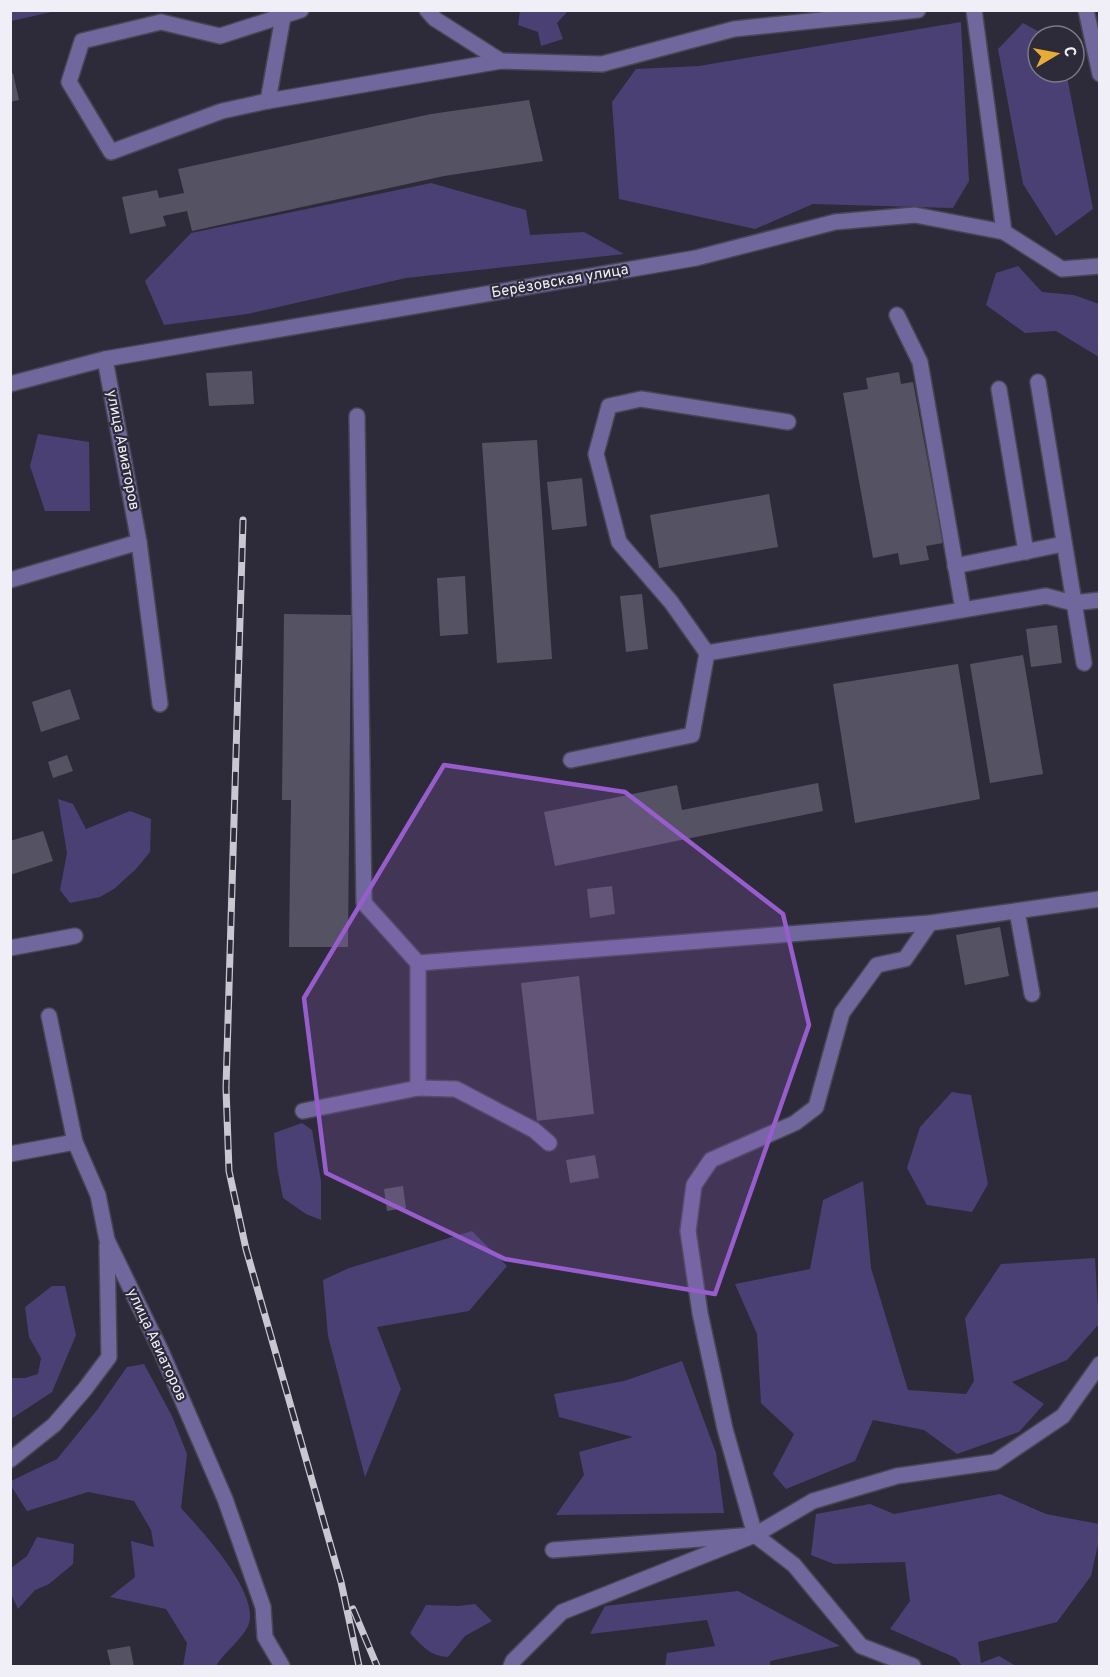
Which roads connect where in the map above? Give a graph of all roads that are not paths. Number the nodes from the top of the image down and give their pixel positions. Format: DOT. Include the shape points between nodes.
graph roads {
  1 [pos="300,10"];
  2 [pos="427,10"];
  3 [pos="918,10"];
  4 [pos="974,10"];
  5 [pos="1086,10"];
  6 [pos="283,17"];
  7 [pos="501,61"];
  8 [pos="1100,74"];
  9 [pos="268,101"];
  10 [pos="1004,232"];
  11 [pos="1100,266"];
  12 [pos="897,315"];
  13 [pos="105,358"];
  14 [pos="1038,382"];
  15 [pos="10,384"];
  16 [pos="999,389"];
  17 [pos="357,416"];
  18 [pos="788,422"];
  19 [pos="140,542"];
  20 [pos="1063,544"];
  21 [pos="1026,552"];
  22 [pos="956,566"];
  23 [pos="10,580"];
  24 [pos="1100,600"];
  25 [pos="1073,603"];
  26 [pos="963,609"];
  27 [pos="707,653"];
  28 [pos="1084,663"];
  29 [pos="160,704"];
  30 [pos="571,760"];
  31 [pos="1100,899"];
  32 [pos="1017,911"];
  33 [pos="930,923"];
  34 [pos="75,936"];
  35 [pos="10,948"];
  36 [pos="418,963"];
  37 [pos="1032,994"];
  38 [pos="49,1016"];
  39 [pos="418,1088"];
  40 [pos="303,1111"];
  41 [pos="75,1142"];
  42 [pos="549,1143"];
  43 [pos="10,1154"];
  44 [pos="107,1240"];
  45 [pos="1100,1364"];
  46 [pos="10,1460"];
  47 [pos="755,1535"];
  48 [pos="554,1550"];
  49 [pos="282,1666"];
  50 [pos="512,1666"];
  51 [pos="913,1666"];
  1 -- 6 [label="street"];
  2 -- 7 [label="street"];
  3 -- 7 [label="street" via="734,29 602,63"];
  4 -- 10 [label="street"];
  5 -- 8 [label="street"];
  6 -- 9 [label="street"];
  6 -- 9 [label="street" via="220,36 160,22 82,40 69,82 111,152 222,111"];
  7 -- 9 [label="street"];
  10 -- 11 [label="street, Берёзовская улица" via="1062,269"];
  10 -- 13 [label="street, Берёзовская улица" via="915,215 835,222 696,258"];
  12 -- 22 [label="street" via="921,362"];
  13 -- 15 [label="street, Берёзовская улица"];
  13 -- 19 [label="street, улица Авиаторов"];
  14 -- 20 [label="street"];
  16 -- 21 [label="street"];
  17 -- 36 [label="street" via="363,903"];
  18 -- 27 [label="street" via="641,399 609,406 596,454 619,542 671,602"];
  19 -- 23 [label="street"];
  19 -- 29 [label="street, улица Авиаторов"];
  20 -- 21 [label="street"];
  20 -- 25 [label="street"];
  21 -- 22 [label="street"];
  22 -- 26 [label="street"];
  24 -- 25 [label="street"];
  25 -- 26 [label="street" via="1046,596"];
  25 -- 28 [label="street"];
  26 -- 27 [label="street"];
  27 -- 30 [label="street" via="692,735"];
  31 -- 32 [label="street"];
  32 -- 33 [label="street"];
  32 -- 37 [label="street"];
  33 -- 36 [label="street"];
  33 -- 47 [label="street" via="905,959 877,965 842,1013 816,1107 795,1123 711,1160 694,1185 688,1231 700,1313 725,1429"];
  34 -- 35 [label="street"];
  36 -- 39 [label="street"];
  38 -- 41 [label="street, улица Авиаторов"];
  39 -- 40 [label="street"];
  39 -- 42 [label="street" via="456,1089 534,1130"];
  41 -- 43 [label="street"];
  41 -- 44 [label="street, улица Авиаторов" via="98,1195"];
  44 -- 46 [label="street" via="109,1357 54,1425"];
  44 -- 49 [label="street, улица Авиаторов" via="161,1351 225,1499 263,1607 265,1638"];
  45 -- 47 [label="street" via="1063,1416 995,1462 897,1476 813,1501"];
  47 -- 48 [label="street"];
  47 -- 50 [label="street" via="562,1612"];
  47 -- 51 [label="street" via="794,1565 861,1646"];
}
